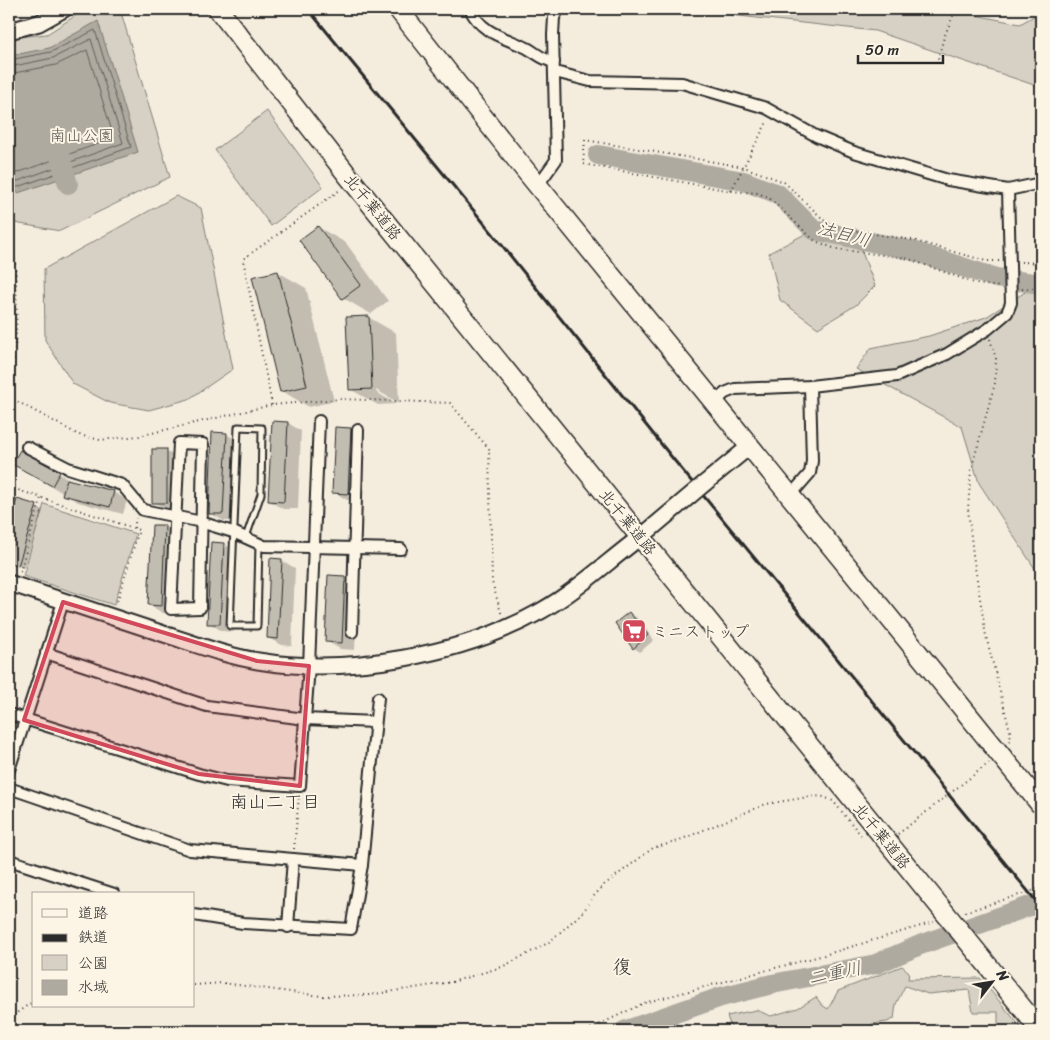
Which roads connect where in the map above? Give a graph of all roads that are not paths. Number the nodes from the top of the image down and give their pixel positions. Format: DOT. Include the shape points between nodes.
graph roads {
  1 [pos="64,9"];
  2 [pos="218,9"];
  3 [pos="398,9"];
  4 [pos="470,9"];
  5 [pos="559,9"];
  6 [pos="9,31"];
  7 [pos="554,67"];
  8 [pos="1041,183"];
  9 [pos="538,185"];
  10 [pos="1008,190"];
  11 [pos="810,386"];
  12 [pos="715,402"];
  13 [pos="319,421"];
  14 [pos="358,430"];
  15 [pos="27,447"];
  16 [pos="746,450"];
  17 [pos="790,496"];
  18 [pos="177,515"];
  19 [pos="203,523"];
  20 [pos="233,532"];
  21 [pos="643,534"];
  22 [pos="246,538"];
  23 [pos="259,544"];
  24 [pos="315,548"];
  25 [pos="355,548"];
  26 [pos="402,549"];
  27 [pos="12,585"];
  28 [pos="63,602"];
  29 [pos="352,632"];
  30 [pos="46,653"];
  31 [pos="309,666"];
  32 [pos="378,698"];
  33 [pos="9,714"];
  34 [pos="305,719"];
  35 [pos="24,720"];
  36 [pos="375,722"];
  37 [pos="9,770"];
  38 [pos="9,788"];
  39 [pos="1041,805"];
  40 [pos="293,859"];
  41 [pos="9,860"];
  42 [pos="362,865"];
  43 [pos="108,892"];
  44 [pos="195,915"];
  45 [pos="288,927"];
  46 [pos="1041,1031"];
  1 -- 6 [label="street" via="39,22"];
  2 -- 21 [label="highway, 北千葉道路" via="349,178"];
  3 -- 9 [label="highway"];
  4 -- 7 [label="street" via="490,33 528,49"];
  5 -- 7 [label="street" via="554,17"];
  7 -- 9 [label="street" via="556,160"];
  7 -- 10 [label="street" via="590,81 682,83 772,112 854,152 948,180"];
  8 -- 10 [label="street"];
  9 -- 12 [label="highway"];
  10 -- 11 [label="street" via="1012,289 1007,313 988,329 946,354 897,376"];
  11 -- 12 [label="street" via="735,389"];
  11 -- 17 [label="street" via="810,474"];
  12 -- 16 [label="highway"];
  13 -- 24 [label="street"];
  14 -- 25 [label="street"];
  15 -- 18 [label="street" via="68,468 122,485 143,510"];
  16 -- 17 [label="highway"];
  16 -- 21 [label="street, bridge"];
  17 -- 39 [label="highway, bridge"];
  18 -- 19 [label="street"];
  18 -- 19 [label="street" via="179,443 203,444"];
  18 -- 19 [label="street" via="171,608 200,608"];
  19 -- 20 [label="street"];
  20 -- 22 [label="street"];
  20 -- 22 [label="lane" via="238,427 262,428 261,494"];
  20 -- 23 [label="lane" via="230,626 257,626"];
  21 -- 31 [label="street" via="580,586 506,628 410,658"];
  21 -- 46 [label="highway, 北千葉道路, bridge" via="790,722"];
  22 -- 23 [label="street"];
  23 -- 24 [label="street"];
  24 -- 25 [label="street"];
  24 -- 31 [label="street"];
  25 -- 26 [label="street"];
  25 -- 29 [label="street"];
  27 -- 28 [label="street"];
  28 -- 30 [label="street"];
  28 -- 31 [label="street" via="217,651 258,661"];
  30 -- 34 [label="street" via="207,706"];
  30 -- 35 [label="street"];
  31 -- 34 [label="street"];
  32 -- 36 [label="street"];
  33 -- 35 [label="street"];
  34 -- 35 [label="street" via="300,786 227,780 199,774"];
  34 -- 36 [label="street"];
  35 -- 37 [label="street"];
  36 -- 42 [label="street"];
  38 -- 40 [label="street" via="190,850"];
  40 -- 42 [label="street"];
  40 -- 45 [label="street"];
  41 -- 43 [label="street"];
  42 -- 45 [label="street" via="351,929"];
  44 -- 45 [label="street"];
}
